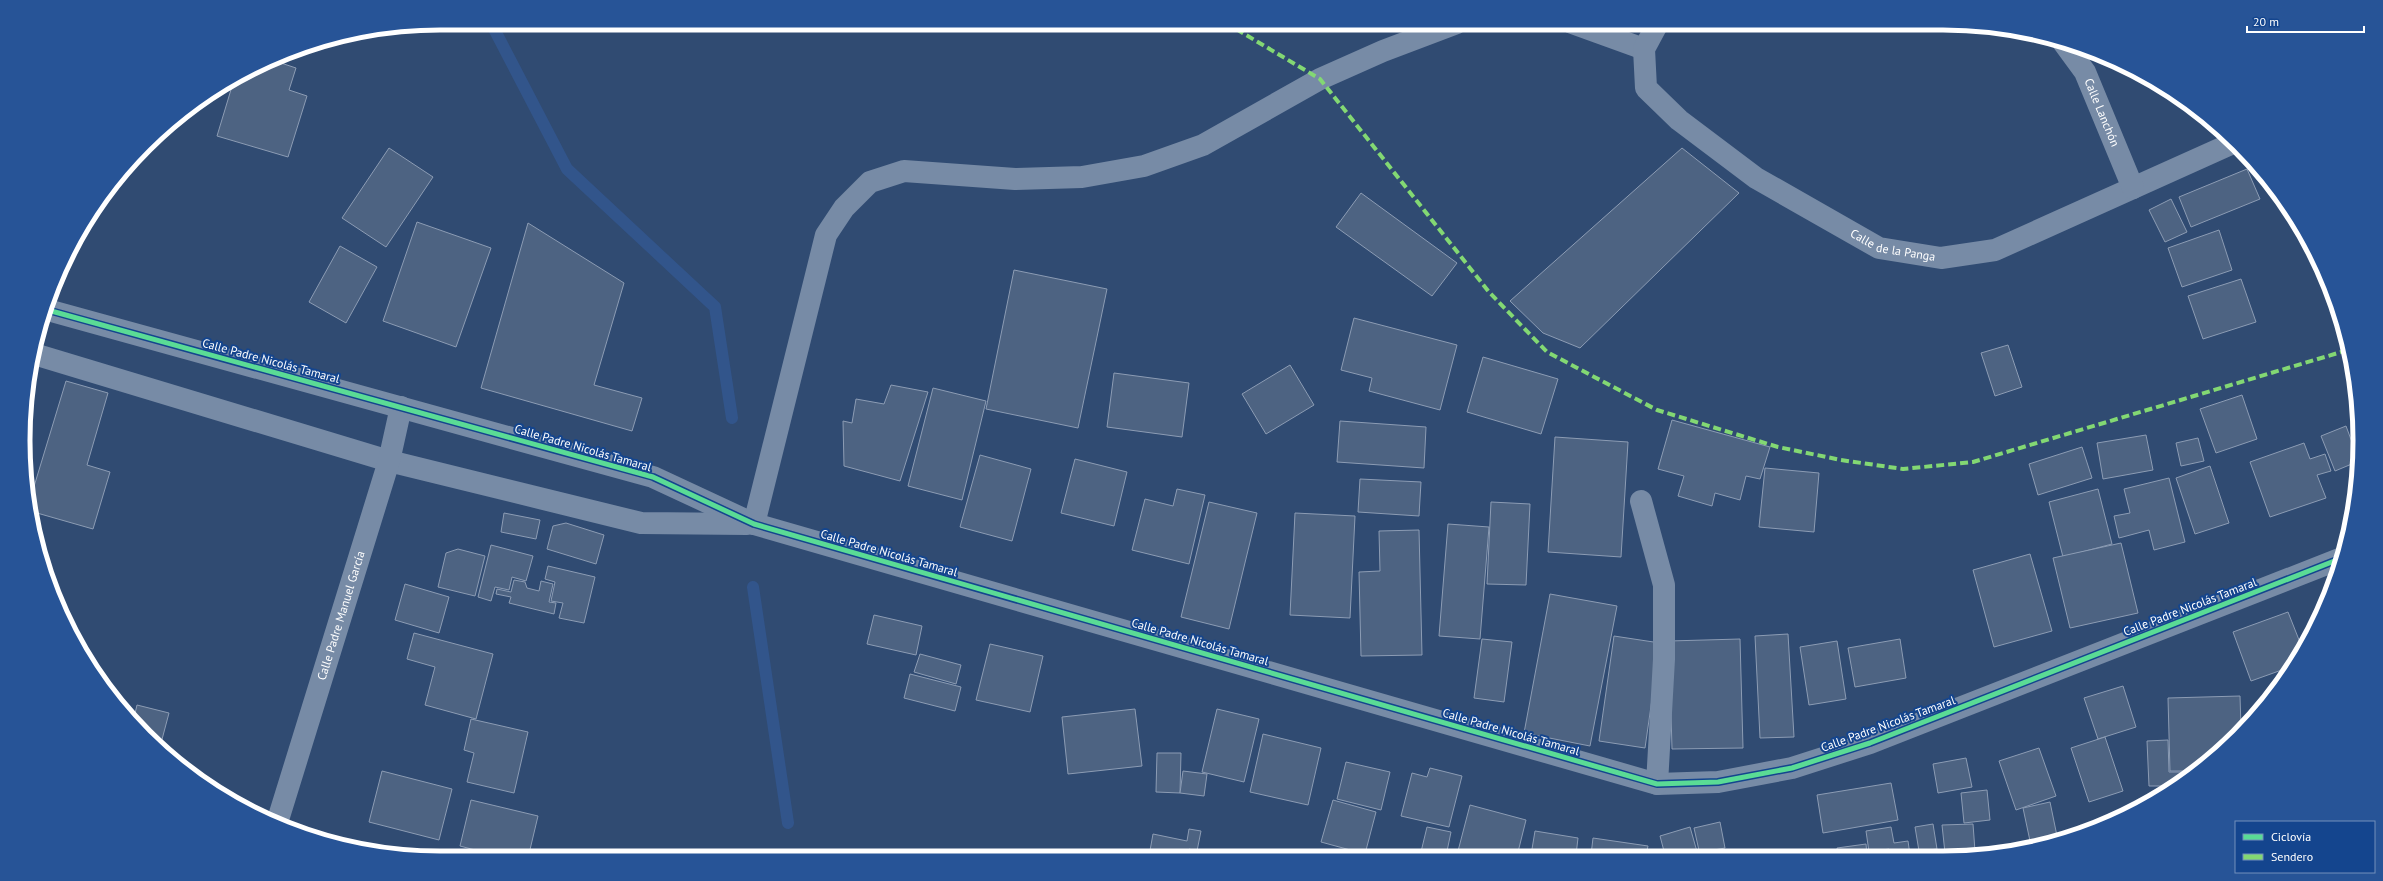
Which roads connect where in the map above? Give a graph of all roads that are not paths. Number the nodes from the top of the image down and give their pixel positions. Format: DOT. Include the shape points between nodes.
graph roads {
  1 [pos="1438,30"];
  2 [pos="1591,30"];
  3 [pos="1654,30"];
  4 [pos="1644,49"];
  5 [pos="2068,50"];
  6 [pos="2228,145"];
  7 [pos="2133,188"];
  8 [pos="51,311"];
  9 [pos="39,356"];
  10 [pos="401,407"];
  11 [pos="389,461"];
  12 [pos="1641,501"];
  13 [pos="754,524"];
  14 [pos="2335,561"];
  15 [pos="1657,784"];
  16 [pos="279,818"];
  1 -- 13 [label="street" via="1382,51 1320,79 1203,145 1144,166 1082,177 1015,179 904,171 870,182 844,208 826,235"];
  2 -- 4 [label="street"];
  3 -- 4 [label="street"];
  4 -- 7 [label="street, Calle de la Panga" via="1646,88 1679,120 1756,178 1879,248 1941,258 1995,250"];
  5 -- 7 [label="street, Calle Lanchón" via="2085,72"];
  6 -- 7 [label="street, Calle de la Panga"];
  8 -- 10 [label="street, Calle Padre Nicolás Tamaral"];
  9 -- 11 [label="street, Calle Padre Nicolás Tamaral"];
  10 -- 11 [label="street, Calle Padre Manuel García"];
  10 -- 13 [label="street, Calle Padre Nicolás Tamaral" via="653,477"];
  11 -- 13 [label="street, Calle Padre Nicolás Tamaral" via="641,523"];
  11 -- 16 [label="street, Calle Padre Manuel García"];
  12 -- 15 [label="street" via="1664,585 1664,659"];
  13 -- 15 [label="street, Calle Padre Nicolás Tamaral"];
  14 -- 15 [label="street, Calle Padre Nicolás Tamaral" via="1870,743 1792,768 1725,781"];
}
